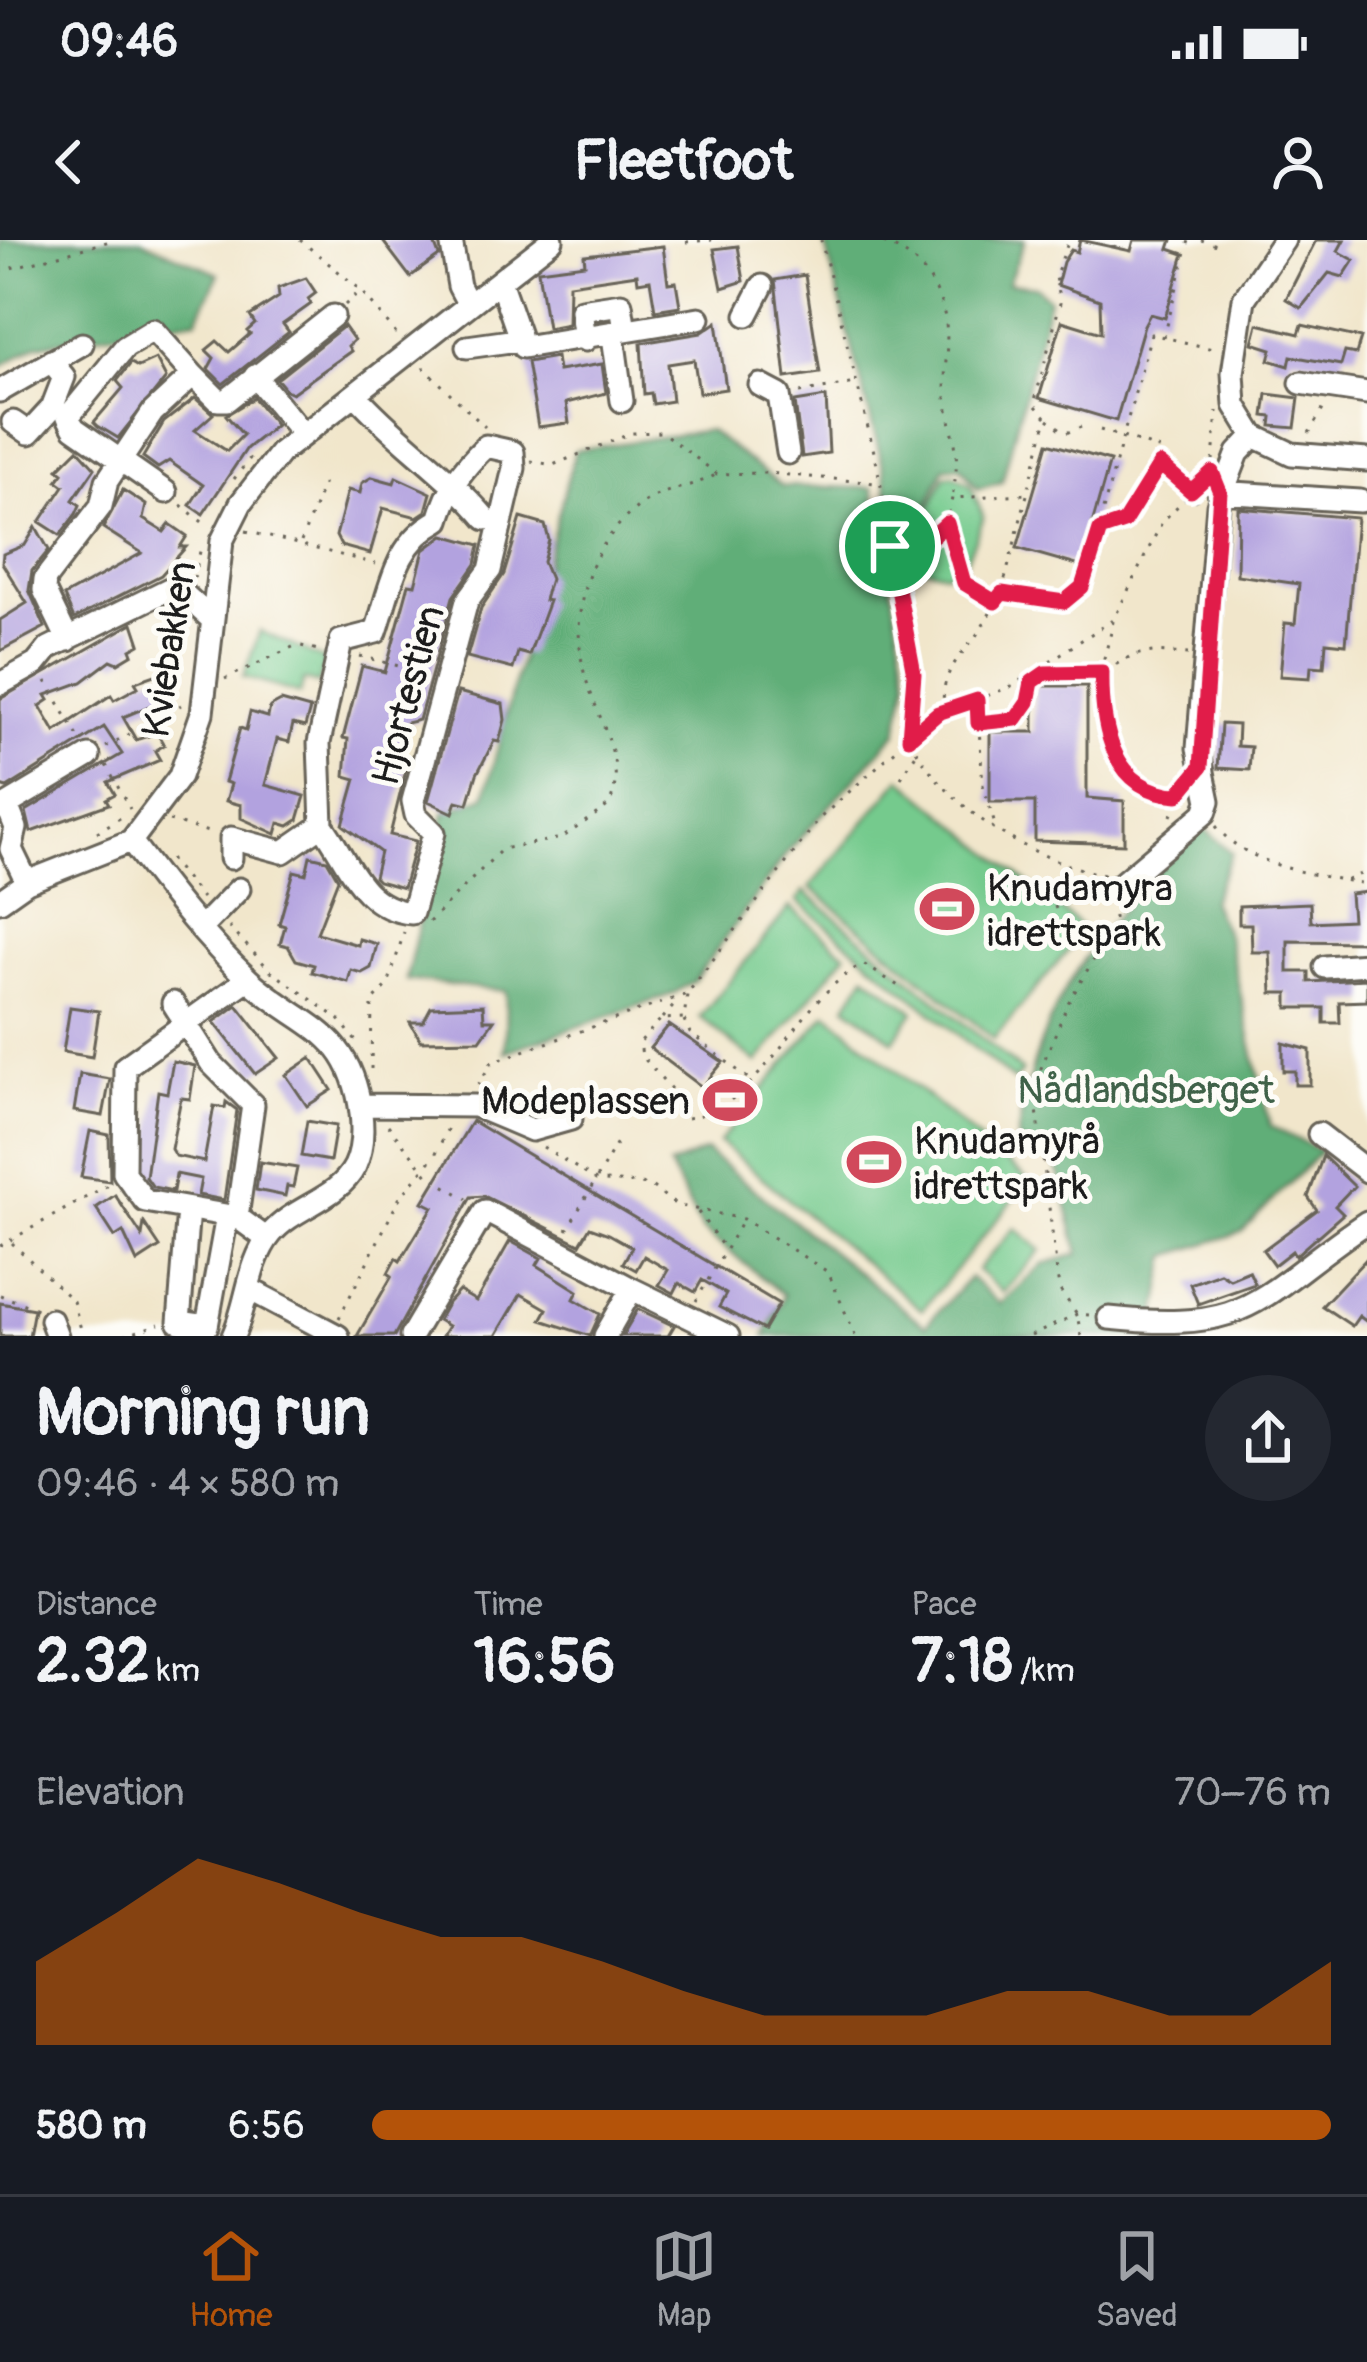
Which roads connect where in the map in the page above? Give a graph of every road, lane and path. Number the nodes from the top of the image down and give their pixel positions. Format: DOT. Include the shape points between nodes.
graph roads {
  1 [pos="115,240"];
  2 [pos="300,240"];
  3 [pos="451,240"];
  4 [pos="552,240"];
  5 [pos="712,240"];
  6 [pos="821,240"];
  7 [pos="872,240"];
  8 [pos="1070,240"];
  9 [pos="1189,240"];
  10 [pos="1201,240"];
  11 [pos="1284,240"];
  12 [pos="686,242"];
  13 [pos="900,243"];
  14 [pos="1217,245"];
  15 [pos="0,271"];
  16 [pos="500,280"];
  17 [pos="762,286"];
  18 [pos="468,303"];
  19 [pos="747,315"];
  20 [pos="333,316"];
  21 [pos="699,318"];
  22 [pos="619,333"];
  23 [pos="1192,334"];
  24 [pos="398,336"];
  25 [pos="1164,337"];
  26 [pos="517,340"];
  27 [pos="585,340"];
  28 [pos="1189,343"];
  29 [pos="82,344"];
  30 [pos="467,347"];
  31 [pos="1216,350"];
  32 [pos="414,357"];
  33 [pos="51,361"];
  34 [pos="193,375"];
  35 [pos="256,376"];
  36 [pos="857,383"];
  37 [pos="1301,383"];
  38 [pos="1331,387"];
  39 [pos="769,390"];
  40 [pos="0,391"];
  41 [pos="1367,393"];
  42 [pos="356,395"];
  43 [pos="622,401"];
  44 [pos="1217,411"];
  45 [pos="1047,418"];
  46 [pos="13,422"];
  47 [pos="1081,427"];
  48 [pos="1100,430"];
  49 [pos="302,434"];
  50 [pos="1120,436"];
  51 [pos="1254,436"];
  52 [pos="491,440"];
  53 [pos="1304,446"];
  54 [pos="788,453"];
  55 [pos="525,458"];
  56 [pos="120,460"];
  57 [pos="1367,460"];
  58 [pos="1160,464"];
  59 [pos="717,474"];
  60 [pos="326,477"];
  61 [pos="451,482"];
  62 [pos="879,483"];
  63 [pos="1191,491"];
  64 [pos="166,492"];
  65 [pos="1220,492"];
  66 [pos="1027,494"];
  67 [pos="952,498"];
  68 [pos="1360,501"];
  69 [pos="486,519"];
  70 [pos="947,523"];
  71 [pos="218,526"];
  72 [pos="1100,530"];
  73 [pos="300,544"];
  74 [pos="890,546"];
  75 [pos="396,568"];
  76 [pos="1002,593"];
  77 [pos="995,602"];
  78 [pos="209,616"];
  79 [pos="1114,619"];
  80 [pos="376,632"];
  81 [pos="68,640"];
  82 [pos="349,652"];
  83 [pos="1205,654"];
  84 [pos="1102,672"];
  85 [pos="446,678"];
  86 [pos="0,685"];
  87 [pos="205,690"];
  88 [pos="977,700"];
  89 [pos="944,710"];
  90 [pos="978,723"];
  91 [pos="909,738"];
  92 [pos="916,752"];
  93 [pos="94,753"];
  94 [pos="1201,767"];
  95 [pos="901,778"];
  96 [pos="4,806"];
  97 [pos="1205,813"];
  98 [pos="322,825"];
  99 [pos="995,827"];
  100 [pos="138,833"];
  101 [pos="231,848"];
  102 [pos="1367,872"];
  103 [pos="1344,880"];
  104 [pos="27,883"];
  105 [pos="1367,884"];
  106 [pos="1115,889"];
  107 [pos="239,890"];
  108 [pos="0,901"];
  109 [pos="1054,908"];
  110 [pos="408,921"];
  111 [pos="202,928"];
  112 [pos="1367,964"];
  113 [pos="1325,967"];
  114 [pos="248,979"];
  115 [pos="901,987"];
  116 [pos="687,994"];
  117 [pos="677,999"];
  118 [pos="173,1003"];
  119 [pos="684,1018"];
  120 [pos="662,1019"];
  121 [pos="187,1023"];
  122 [pos="368,1080"];
  123 [pos="750,1080"];
  124 [pos="670,1089"];
  125 [pos="360,1106"];
  126 [pos="460,1107"];
  127 [pos="687,1118"];
  128 [pos="382,1119"];
  129 [pos="571,1119"];
  130 [pos="518,1127"];
  131 [pos="1319,1134"];
  132 [pos="617,1143"];
  133 [pos="423,1168"];
  134 [pos="1367,1171"];
  135 [pos="127,1180"];
  136 [pos="596,1180"];
  137 [pos="188,1209"];
  138 [pos="485,1210"];
  139 [pos="697,1210"];
  140 [pos="232,1216"];
  141 [pos="743,1219"];
  142 [pos="1367,1222"];
  143 [pos="267,1239"];
  144 [pos="10,1242"];
  145 [pos="0,1246"];
  146 [pos="554,1250"];
  147 [pos="725,1250"];
  148 [pos="632,1288"];
  149 [pos="249,1289"];
  150 [pos="0,1295"];
  151 [pos="1077,1314"];
  152 [pos="1109,1318"];
  153 [pos="178,1322"];
  154 [pos="683,1327"];
  155 [pos="54,1328"];
  156 [pos="1143,1329"];
  157 [pos="334,1335"];
  158 [pos="83,1336"];
  159 [pos="124,1336"];
  160 [pos="233,1336"];
  161 [pos="411,1336"];
  162 [pos="604,1336"];
  163 [pos="728,1336"];
  164 [pos="856,1336"];
  165 [pos="1031,1336"];
  166 [pos="1081,1336"];
  1 -- 15 [label="path"];
  2 -- 24 [label="path" via="362,290"];
  3 -- 18 [label="street"];
  4 -- 16 [label="street, Kviebakken"];
  5 -- 12 [label="path"];
  6 -- 36 [label="path"];
  7 -- 13 [label="path"];
  8 -- 45 [label="path" via="1055,277 1060,303 1034,404"];
  9 -- 25 [label="path"];
  10 -- 14 [label="path"];
  11 -- 51 [label="street" via="1244,298 1235,354 1235,405"];
  13 -- 67 [label="path" via="947,327 946,401 959,460"];
  16 -- 18 [label="street, Kviebakken"];
  16 -- 26 [label="street"];
  17 -- 19 [label="street"];
  18 -- 42 [label="street, Kviebakken"];
  20 -- 35 [label="street"];
  21 -- 22 [label="street"];
  22 -- 27 [label="street"];
  22 -- 27 [label="street" via="621,304 581,310"];
  22 -- 43 [label="street"];
  23 -- 28 [label="path"];
  25 -- 28 [label="path"];
  25 -- 50 [label="path" via="1151,334"];
  26 -- 27 [label="street" via="528,348"];
  26 -- 30 [label="street"];
  28 -- 31 [label="path"];
  29 -- 33 [label="street"];
  32 -- 52 [label="path"];
  33 -- 40 [label="street"];
  33 -- 46 [label="street" via="64,377 52,408 29,433"];
  34 -- 35 [label="street" via="218,400"];
  34 -- 56 [label="street" via="153,412"];
  34 -- 56 [label="street" via="153,330 102,371 68,424"];
  35 -- 49 [label="street"];
  36 -- 39 [label="path"];
  36 -- 62 [label="path"];
  37 -- 38 [label="street"];
  38 -- 41 [label="street"];
  38 -- 53 [label="path"];
  39 -- 54 [label="street"];
  42 -- 49 [label="street, Kviebakken"];
  42 -- 61 [label="street"];
  44 -- 63 [label="path" via="1212,472"];
  45 -- 47 [label="path" via="1066,434"];
  45 -- 66 [label="path"];
  48 -- 50 [label="path"];
  49 -- 71 [label="street, Kviebakken"];
  50 -- 58 [label="path" via="1158,448"];
  50 -- 72 [label="path"];
  51 -- 57 [label="street" via="1292,454"];
  51 -- 65 [label="street"];
  52 -- 61 [label="street"];
  52 -- 85 [label="street, Hjortestien" via="513,452 512,479 490,570 467,601"];
  55 -- 59 [label="path" via="553,464 632,433 662,432"];
  56 -- 64 [label="street"];
  56 -- 81 [label="street" via="100,506 45,579"];
  58 -- 63 [label="path"];
  58 -- 72 [label="path" via="1124,522"];
  59 -- 62 [label="path"];
  59 -- 110 [label="path" via="641,505 604,541 587,574 582,663 614,764 609,805 562,838 502,849 437,919"];
  60 -- 73 [label="path"];
  61 -- 69 [label="street"];
  61 -- 75 [label="street" via="440,520 418,531"];
  62 -- 74 [label="path"];
  63 -- 79 [label="path" via="1162,522"];
  64 -- 71 [label="path"];
  65 -- 68 [label="street"];
  65 -- 83 [label="street"];
  66 -- 67 [label="path"];
  66 -- 76 [label="path"];
  67 -- 70 [label="path"];
  70 -- 74 [label="path" via="934,535"];
  70 -- 77 [label="path" via="958,576"];
  71 -- 73 [label="path"];
  71 -- 78 [label="street, Kviebakken"];
  72 -- 76 [label="path" via="1082,587 1064,602"];
  73 -- 75 [label="path"];
  74 -- 91 [label="path" via="914,674"];
  75 -- 80 [label="street"];
  76 -- 77 [label="path"];
  77 -- 89 [label="path" via="942,683"];
  78 -- 81 [label="street" via="175,586"];
  78 -- 87 [label="street, Kviebakken"];
  79 -- 84 [label="path"];
  79 -- 88 [label="path"];
  80 -- 82 [label="street" via="344,640"];
  80 -- 82 [label="path" via="378,649"];
  81 -- 86 [label="street"];
  82 -- 85 [label="path"];
  82 -- 87 [label="path" via="297,646"];
  82 -- 98 [label="street" via="319,743"];
  83 -- 84 [label="path" via="1133,655"];
  83 -- 94 [label="street"];
  84 -- 90 [label="path" via="1045,673 1032,682 1022,715"];
  84 -- 94 [label="path" via="1101,716 1125,776 1154,794 1178,795"];
  85 -- 110 [label="street, Hjortestien" via="412,801 434,833"];
  87 -- 93 [label="path"];
  87 -- 100 [label="street, Kviebakken" via="188,756"];
  88 -- 89 [label="path"];
  88 -- 90 [label="path"];
  89 -- 91 [label="path"];
  90 -- 99 [label="path"];
  91 -- 92 [label="path"];
  91 -- 116 [label="path" via="820,818"];
  92 -- 95 [label="path"];
  92 -- 99 [label="path" via="945,792"];
  93 -- 96 [label="street"];
  94 -- 97 [label="street"];
  96 -- 104 [label="street"];
  97 -- 103 [label="path" via="1233,843 1312,876"];
  97 -- 106 [label="street"];
  98 -- 101 [label="street" via="283,852"];
  98 -- 110 [label="street" via="372,901"];
  99 -- 106 [label="path" via="1065,864 1111,877"];
  100 -- 101 [label="path" via="161,820"];
  100 -- 104 [label="street"];
  100 -- 111 [label="street"];
  102 -- 103 [label="path"];
  103 -- 105 [label="path"];
  104 -- 108 [label="street"];
  106 -- 109 [label="path"];
  106 -- 151 [label="path" via="1114,925 1068,1003 1034,1084 1059,1289"];
  107 -- 111 [label="street"];
  110 -- 122 [label="path" via="388,985 372,1002"];
  111 -- 114 [label="street"];
  112 -- 113 [label="street"];
  114 -- 121 [label="street"];
  114 -- 125 [label="street" via="337,1046"];
  115 -- 123 [label="path" via="863,964 836,978"];
  116 -- 117 [label="path"];
  116 -- 119 [label="path"];
  117 -- 120 [label="path"];
  117 -- 126 [label="path" via="493,1062"];
  118 -- 121 [label="street"];
  119 -- 120 [label="path"];
  119 -- 123 [label="path" via="689,1033"];
  120 -- 124 [label="path" via="643,1034 640,1052"];
  121 -- 135 [label="street" via="122,1072"];
  121 -- 140 [label="street" via="211,1063 253,1105"];
  123 -- 127 [label="path" via="718,1109"];
  125 -- 126 [label="street"];
  125 -- 143 [label="street" via="362,1143 352,1172"];
  126 -- 130 [label="street"];
  126 -- 133 [label="path"];
  128 -- 133 [label="path"];
  129 -- 130 [label="street"];
  130 -- 136 [label="path"];
  131 -- 134 [label="street"];
  132 -- 136 [label="path"];
  133 -- 138 [label="path"];
  133 -- 157 [label="path" via="399,1198"];
  135 -- 137 [label="street" via="146,1201"];
  135 -- 144 [label="path" via="76,1199"];
  136 -- 139 [label="path" via="650,1185"];
  136 -- 146 [label="path"];
  137 -- 140 [label="street"];
  137 -- 153 [label="street"];
  138 -- 146 [label="street"];
  138 -- 161 [label="street"];
  139 -- 141 [label="path"];
  139 -- 147 [label="path"];
  140 -- 143 [label="street"];
  140 -- 153 [label="street" via="207,1326"];
  141 -- 147 [label="path"];
  141 -- 164 [label="path" via="827,1272"];
  142 -- 156 [label="street" via="1244,1312"];
  143 -- 149 [label="street"];
  144 -- 145 [label="path"];
  144 -- 158 [label="path" via="73,1301"];
  146 -- 148 [label="street"];
  147 -- 154 [label="path"];
  148 -- 154 [label="street"];
  148 -- 162 [label="street"];
  149 -- 157 [label="street"];
  149 -- 160 [label="street"];
  150 -- 155 [label="path"];
  151 -- 152 [label="path"];
  151 -- 165 [label="path"];
  151 -- 166 [label="path"];
  152 -- 156 [label="street"];
  153 -- 159 [label="path"];
  154 -- 163 [label="street"];
}
